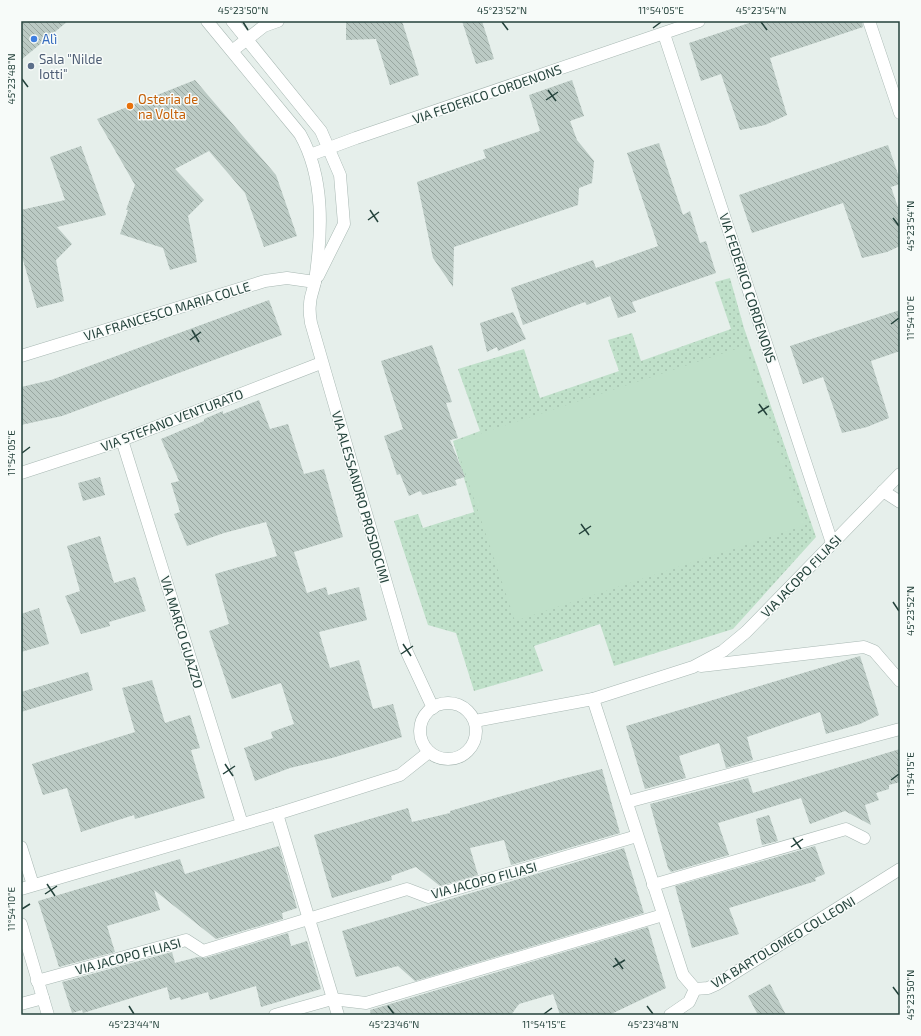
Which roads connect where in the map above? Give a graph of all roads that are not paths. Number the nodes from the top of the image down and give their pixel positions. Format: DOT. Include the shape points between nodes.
graph roads {
  1 [pos="207,21"];
  2 [pos="232,21"];
  3 [pos="278,21"];
  4 [pos="699,21"];
  5 [pos="869,21"];
  6 [pos="664,34"];
  7 [pos="247,39"];
  8 [pos="232,52"];
  9 [pos="900,113"];
  10 [pos="330,148"];
  11 [pos="310,155"];
  12 [pos="315,282"];
  13 [pos="21,356"];
  14 [pos="321,363"];
  15 [pos="122,440"];
  16 [pos="21,473"];
  17 [pos="900,474"];
  18 [pos="882,490"];
  19 [pos="900,502"];
  20 [pos="832,543"];
  21 [pos="692,667"];
  22 [pos="900,681"];
  23 [pos="593,699"];
  24 [pos="433,708"];
  25 [pos="475,721"];
  26 [pos="900,729"];
  27 [pos="429,752"];
  28 [pos="627,802"];
  29 [pos="277,814"];
  30 [pos="242,824"];
  31 [pos="637,836"];
  32 [pos="864,838"];
  33 [pos="21,847"];
  34 [pos="900,869"];
  35 [pos="653,885"];
  36 [pos="27,887"];
  37 [pos="663,915"];
  38 [pos="308,920"];
  39 [pos="21,924"];
  40 [pos="38,981"];
  41 [pos="695,989"];
  42 [pos="43,998"];
  43 [pos="332,999"];
  44 [pos="21,1004"];
  45 [pos="48,1015"];
  46 [pos="275,1015"];
  47 [pos="338,1015"];
  48 [pos="670,1015"];
  1 -- 8 [label="street, VIA ALESSANDRO PROSDOCIMI"];
  2 -- 7 [label="street, VIA ALESSANDRO PROSDOCIMI"];
  3 -- 7 [label="street" via="264,26"];
  4 -- 6 [label="street, VIA FEDERICO CORDENONS"];
  5 -- 9 [label="street"];
  6 -- 10 [label="street, VIA FEDERICO CORDENONS"];
  6 -- 20 [label="street, VIA FEDERICO CORDENONS"];
  7 -- 8 [label="street"];
  7 -- 10 [label="street, VIA ALESSANDRO PROSDOCIMI" via="321,131"];
  8 -- 11 [label="street, VIA ALESSANDRO PROSDOCIMI" via="300,134"];
  10 -- 11 [label="street, VIA FEDERICO CORDENONS"];
  10 -- 12 [label="street, VIA ALESSANDRO PROSDOCIMI" via="340,175 344,224"];
  11 -- 12 [label="street, VIA ALESSANDRO PROSDOCIMI" via="318,183 320,222"];
  12 -- 13 [label="street, VIA FRANCESCO MARIA COLLE" via="287,278 265,281"];
  12 -- 14 [label="street, VIA ALESSANDRO PROSDOCIMI" via="310,304 311,323"];
  14 -- 15 [label="street, VIA STEFANO VENTURATO"];
  14 -- 24 [label="street, VIA ALESSANDRO PROSDOCIMI" via="405,648"];
  15 -- 16 [label="street, VIA STEFANO VENTURATO"];
  15 -- 30 [label="street, VIA MARCO GUAZZO"];
  17 -- 18 [label="street, VIA JACOPO FILIASI"];
  18 -- 19 [label="street"];
  18 -- 20 [label="street, VIA JACOPO FILIASI"];
  20 -- 21 [label="street, VIA JACOPO FILIASI" via="736,642"];
  21 -- 22 [label="street, VIA JACOPO FILIASI" via="864,647 874,651"];
  21 -- 23 [label="street, VIA JACOPO FILIASI"];
  23 -- 25 [label="street, VIA JACOPO FILIASI"];
  23 -- 28 [label="street"];
  24 -- 25 [label="street" via="446,704 460,706 470,713"];
  24 -- 27 [label="street" via="426,714 420,733"];
  25 -- 27 [label="street" via="476,736 473,746 462,756 438,758"];
  26 -- 28 [label="street"];
  27 -- 29 [label="street" via="400,776"];
  28 -- 31 [label="street"];
  29 -- 30 [label="street"];
  29 -- 38 [label="street"];
  30 -- 36 [label="street"];
  31 -- 35 [label="street"];
  31 -- 38 [label="street, VIA JACOPO FILIASI" via="428,897 407,889"];
  32 -- 35 [label="street" via="846,829"];
  33 -- 36 [label="street"];
  34 -- 41 [label="street, VIA BARTOLOMEO COLLEONI" via="717,984"];
  35 -- 37 [label="street"];
  37 -- 41 [label="street" via="683,975"];
  37 -- 43 [label="street" via="366,1003"];
  38 -- 40 [label="street, VIA JACOPO FILIASI" via="203,951 186,940"];
  38 -- 43 [label="street"];
  39 -- 40 [label="street"];
  40 -- 42 [label="street"];
  41 -- 48 [label="street, VIA BARTOLOMEO COLLEONI" via="689,1002"];
  42 -- 44 [label="street"];
  42 -- 45 [label="street"];
  43 -- 46 [label="street"];
  43 -- 47 [label="street"];
}
